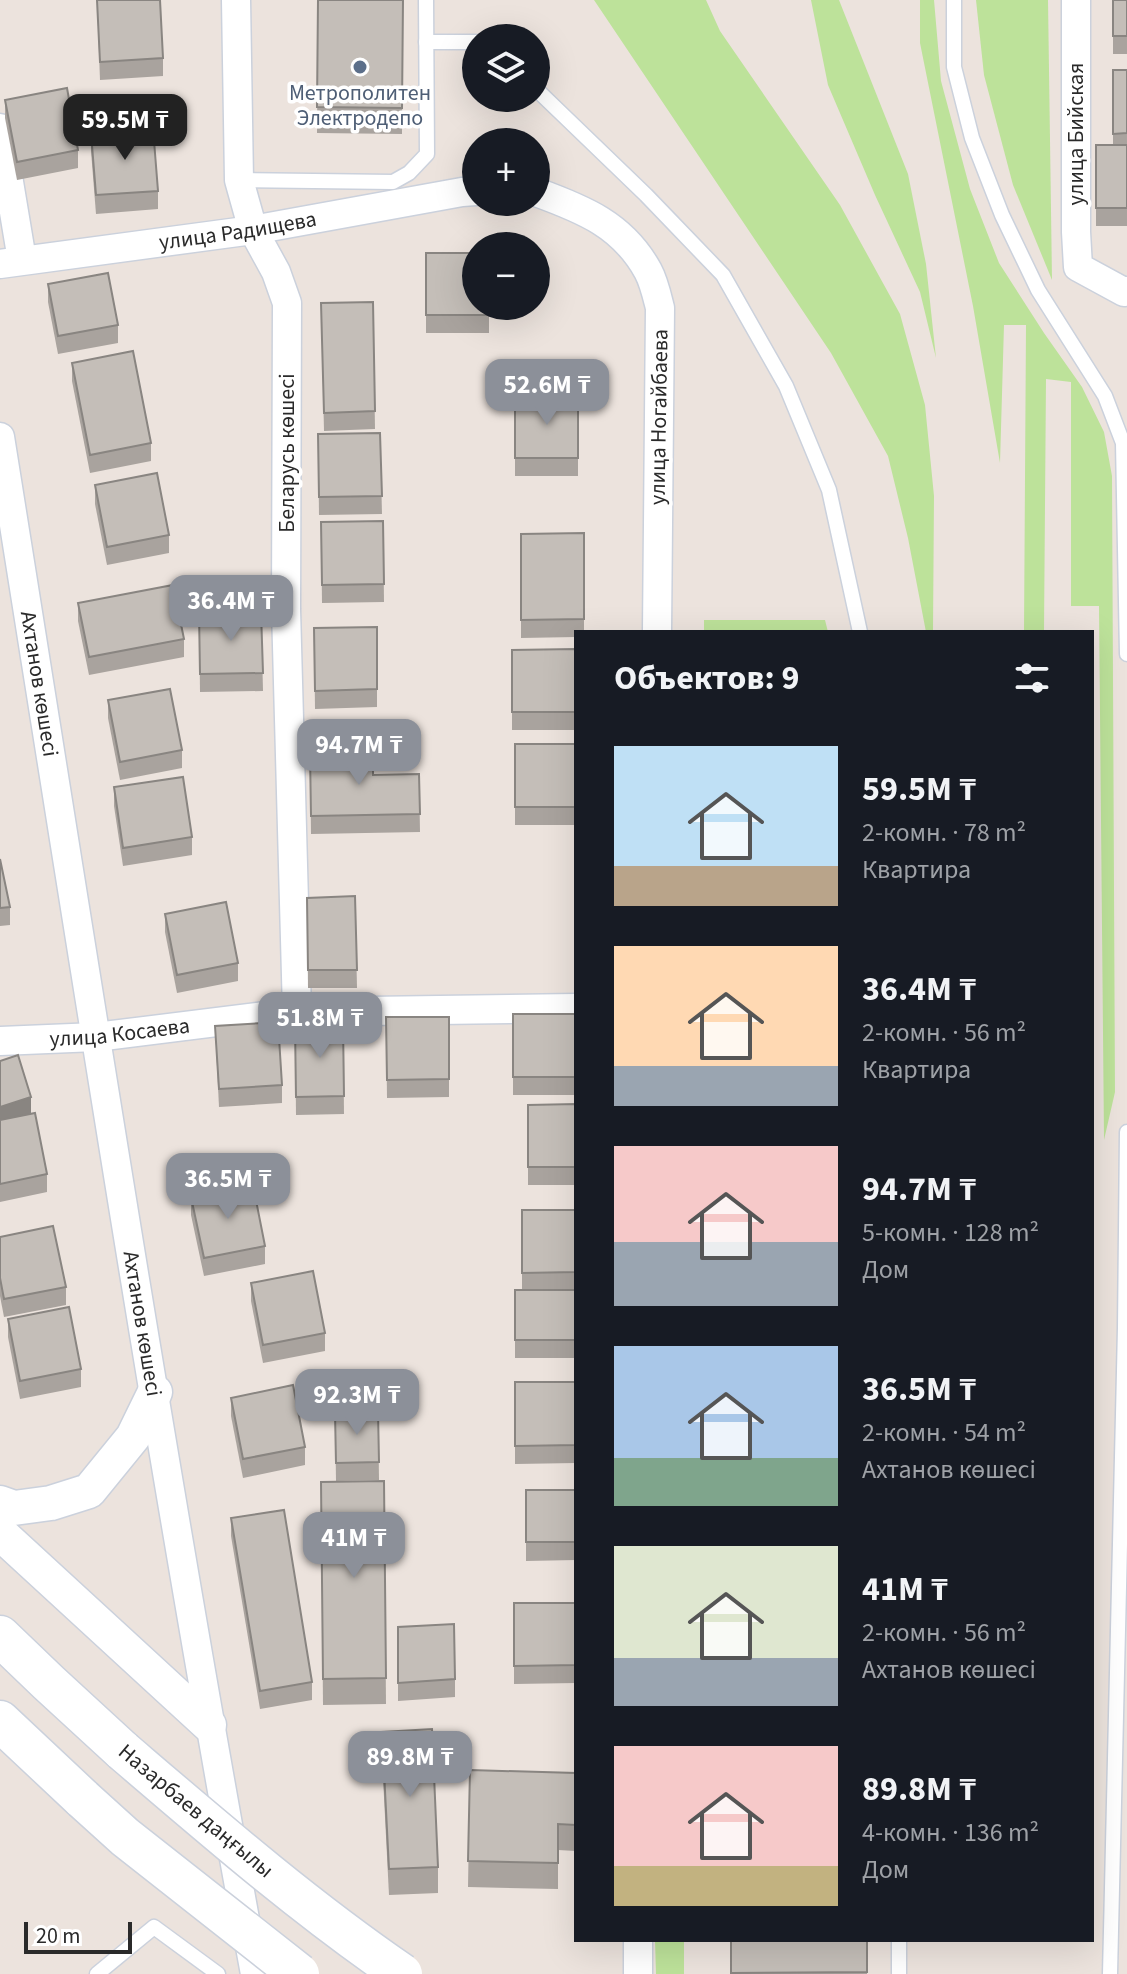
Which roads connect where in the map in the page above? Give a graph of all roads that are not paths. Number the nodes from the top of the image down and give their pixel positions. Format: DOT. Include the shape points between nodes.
graph roads {
  1 [pos="236,0"];
  2 [pos="426,0"];
  3 [pos="954,0"];
  4 [pos="1076,0"];
  5 [pos="426,42"];
  6 [pos="462,42"];
  7 [pos="550,102"];
  8 [pos="0,128"];
  9 [pos="239,180"];
  10 [pos="462,192"];
  11 [pos="550,197"];
  12 [pos="253,230"];
  13 [pos="11,262"];
  14 [pos="1127,291"];
  15 [pos="0,437"];
  16 [pos="657,630"];
  17 [pos="860,630"];
  18 [pos="1127,654"];
  19 [pos="574,1008"];
  20 [pos="297,1012"];
  21 [pos="96,1037"];
  22 [pos="0,1041"];
  23 [pos="1127,1132"];
  24 [pos="1126,1328"];
  25 [pos="155,1392"];
  26 [pos="0,1503"];
  27 [pos="0,1533"];
  28 [pos="0,1636"];
  29 [pos="0,1721"];
  30 [pos="209,1725"];
  31 [pos="638,1942"];
  32 [pos="899,1942"];
  33 [pos="97,1974"];
  34 [pos="218,1974"];
  35 [pos="255,1974"];
  36 [pos="299,1974"];
  37 [pos="402,1974"];
  38 [pos="638,1974"];
  39 [pos="899,1974"];
  40 [pos="1110,1974"];
  1 -- 9 [label="street, Беларусь көшесі"];
  2 -- 5 [label="lane"];
  3 -- 18 [label="lane" via="954,67 972,138 1038,290 1105,396 1123,443"];
  4 -- 14 [label="street, улица Бийская" via="1078,267"];
  5 -- 6 [label="lane"];
  5 -- 9 [label="lane" via="427,154 409,173 393,182"];
  7 -- 17 [label="lane" via="723,275 786,386 829,490"];
  8 -- 13 [label="street"];
  9 -- 12 [label="street, Беларусь көшесі"];
  10 -- 12 [label="street, улица Радищева"];
  11 -- 16 [label="street, улица Ногайбаева" via="605,222 629,244 649,273 660,308"];
  12 -- 13 [label="street, улица Радищева"];
  12 -- 20 [label="street, Беларусь көшесі" via="287,303 286,609"];
  15 -- 21 [label="street, Ахтанов көшесі"];
  19 -- 20 [label="street, улица Косаева"];
  20 -- 21 [label="street, улица Косаева"];
  21 -- 22 [label="street, улица Косаева"];
  21 -- 25 [label="street, Ахтанов көшесі"];
  23 -- 24 [label="lane"];
  24 -- 40 [label="lane"];
  25 -- 26 [label="street" via="133,1437 89,1491 14,1508"];
  25 -- 30 [label="street, Ахтанов көшесі"];
  27 -- 30 [label="street"];
  28 -- 37 [label="main road, Назарбаев даңғылы, bridge" via="194,1812"];
  29 -- 36 [label="main road, bridge" via="147,1855"];
  30 -- 35 [label="street, Ахтанов көшесі"];
  31 -- 38 [label="street"];
  32 -- 39 [label="lane"];
  33 -- 34 [label="lane" via="154,1927"];
}
